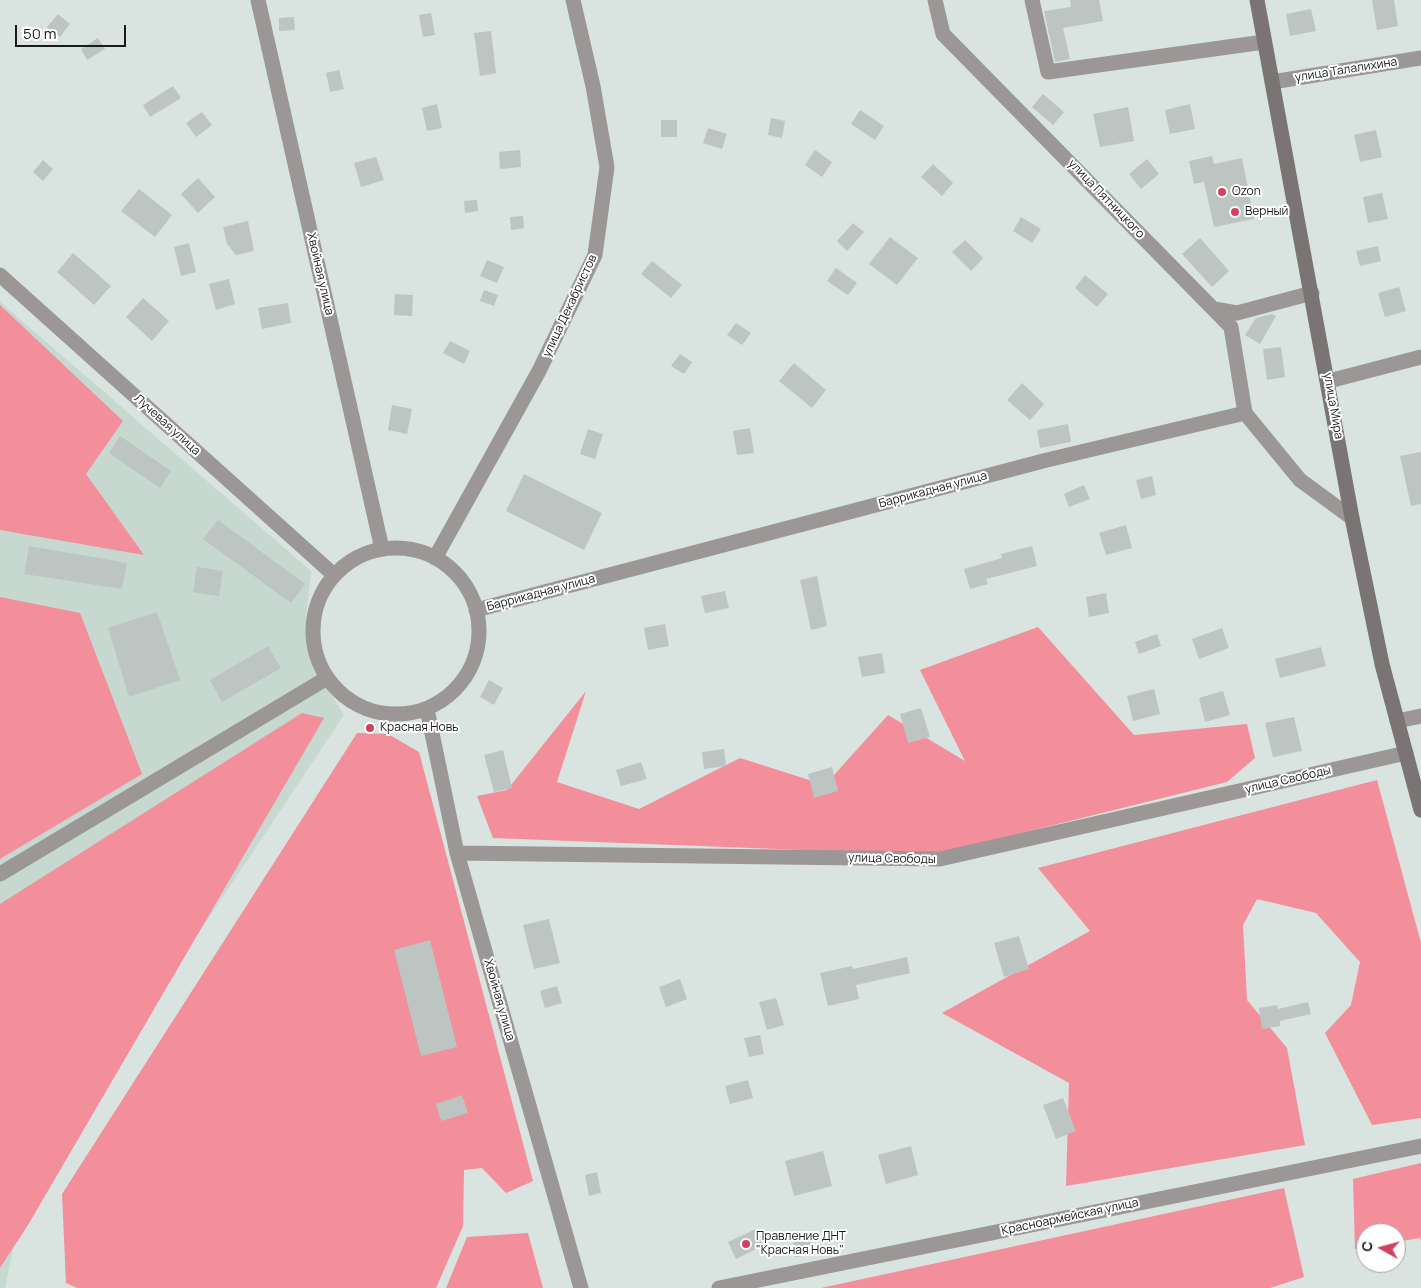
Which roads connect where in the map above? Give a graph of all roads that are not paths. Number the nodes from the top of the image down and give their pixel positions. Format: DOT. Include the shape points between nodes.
graph roads {
  1 [pos="572,0"];
  2 [pos="935,0"];
  3 [pos="1032,0"];
  4 [pos="1256,0"];
  5 [pos="256,3"];
  6 [pos="1264,42"];
  7 [pos="1421,58"];
  8 [pos="1272,82"];
  9 [pos="0,275"];
  10 [pos="1312,293"];
  11 [pos="1214,309"];
  12 [pos="1421,357"];
  13 [pos="1328,381"];
  14 [pos="1245,413"];
  15 [pos="1352,518"];
  16 [pos="382,549"];
  17 [pos="435,558"];
  18 [pos="334,575"];
  19 [pos="476,610"];
  20 [pos="327,678"];
  21 [pos="427,708"];
  22 [pos="1421,716"];
  23 [pos="1397,721"];
  24 [pos="1406,753"];
  25 [pos="1421,810"];
  26 [pos="457,853"];
  27 [pos="0,874"];
  28 [pos="1421,1146"];
  29 [pos="581,1288"];
  30 [pos="719,1288"];
  1 -- 17 [label="street, улица Декабристов" via="593,86 607,167 595,255 539,371"];
  2 -- 11 [label="street, улица Пятницкого" via="943,34"];
  3 -- 6 [label="street" via="1048,72"];
  4 -- 6 [label="street, улица Мира"];
  5 -- 16 [label="street, Хвойная улица"];
  6 -- 8 [label="street, улица Мира"];
  7 -- 8 [label="street, улица Талалихина"];
  8 -- 10 [label="street, улица Мира"];
  9 -- 18 [label="street, Лучевая улица"];
  10 -- 11 [label="street" via="1237,313"];
  10 -- 13 [label="street, улица Мира"];
  11 -- 14 [label="street, улица Пятницкого" via="1231,327"];
  12 -- 13 [label="street"];
  13 -- 15 [label="street, улица Мира"];
  14 -- 15 [label="street" via="1300,480"];
  14 -- 19 [label="street, Баррикадная улица" via="1047,460"];
  15 -- 23 [label="street, улица Мира"];
  16 -- 17 [label="street" via="408,548"];
  16 -- 18 [label="street" via="355,558"];
  17 -- 19 [label="street" via="451,569 467,588"];
  18 -- 20 [label="street" via="321,594 313,618 318,662"];
  19 -- 21 [label="street" via="479,638 473,663 454,691"];
  20 -- 21 [label="street" via="338,691 363,708 399,715"];
  20 -- 27 [label="street"];
  21 -- 26 [label="street, Хвойная улица"];
  22 -- 23 [label="street"];
  23 -- 24 [label="street, улица Мира"];
  24 -- 25 [label="street, улица Мира"];
  24 -- 26 [label="street, улица Свободы" via="940,860"];
  26 -- 29 [label="street, Хвойная улица"];
  28 -- 30 [label="street, Красноармейская улица"];
}
